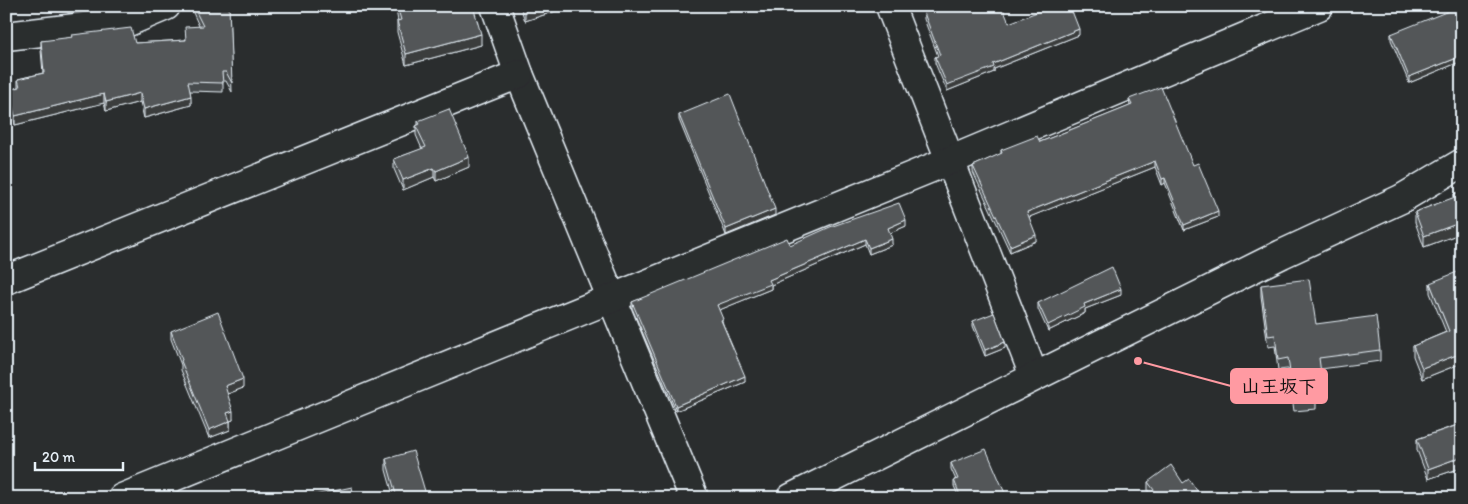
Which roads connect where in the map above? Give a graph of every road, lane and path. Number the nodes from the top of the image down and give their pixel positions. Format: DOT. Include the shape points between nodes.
graph roads {
  1 [pos="166,6"];
  2 [pos="495,6"];
  3 [pos="890,6"];
  4 [pos="1318,6"];
  5 [pos="6,36"];
  6 [pos="519,74"];
  7 [pos="950,160"];
  8 [pos="1462,163"];
  9 [pos="6,280"];
  10 [pos="611,298"];
  11 [pos="1034,376"];
  12 [pos="122,498"];
  13 [pos="694,498"];
  14 [pos="791,498"];
  1 -- 5 [label="street" via="128,22"];
  2 -- 6 [label="street"];
  3 -- 7 [label="street"];
  4 -- 7 [label="street"];
  6 -- 9 [label="street"];
  6 -- 10 [label="street"];
  7 -- 10 [label="street"];
  7 -- 11 [label="street"];
  8 -- 11 [label="street" via="1401,198"];
  10 -- 12 [label="street"];
  10 -- 13 [label="street"];
  11 -- 14 [label="street"];
}
